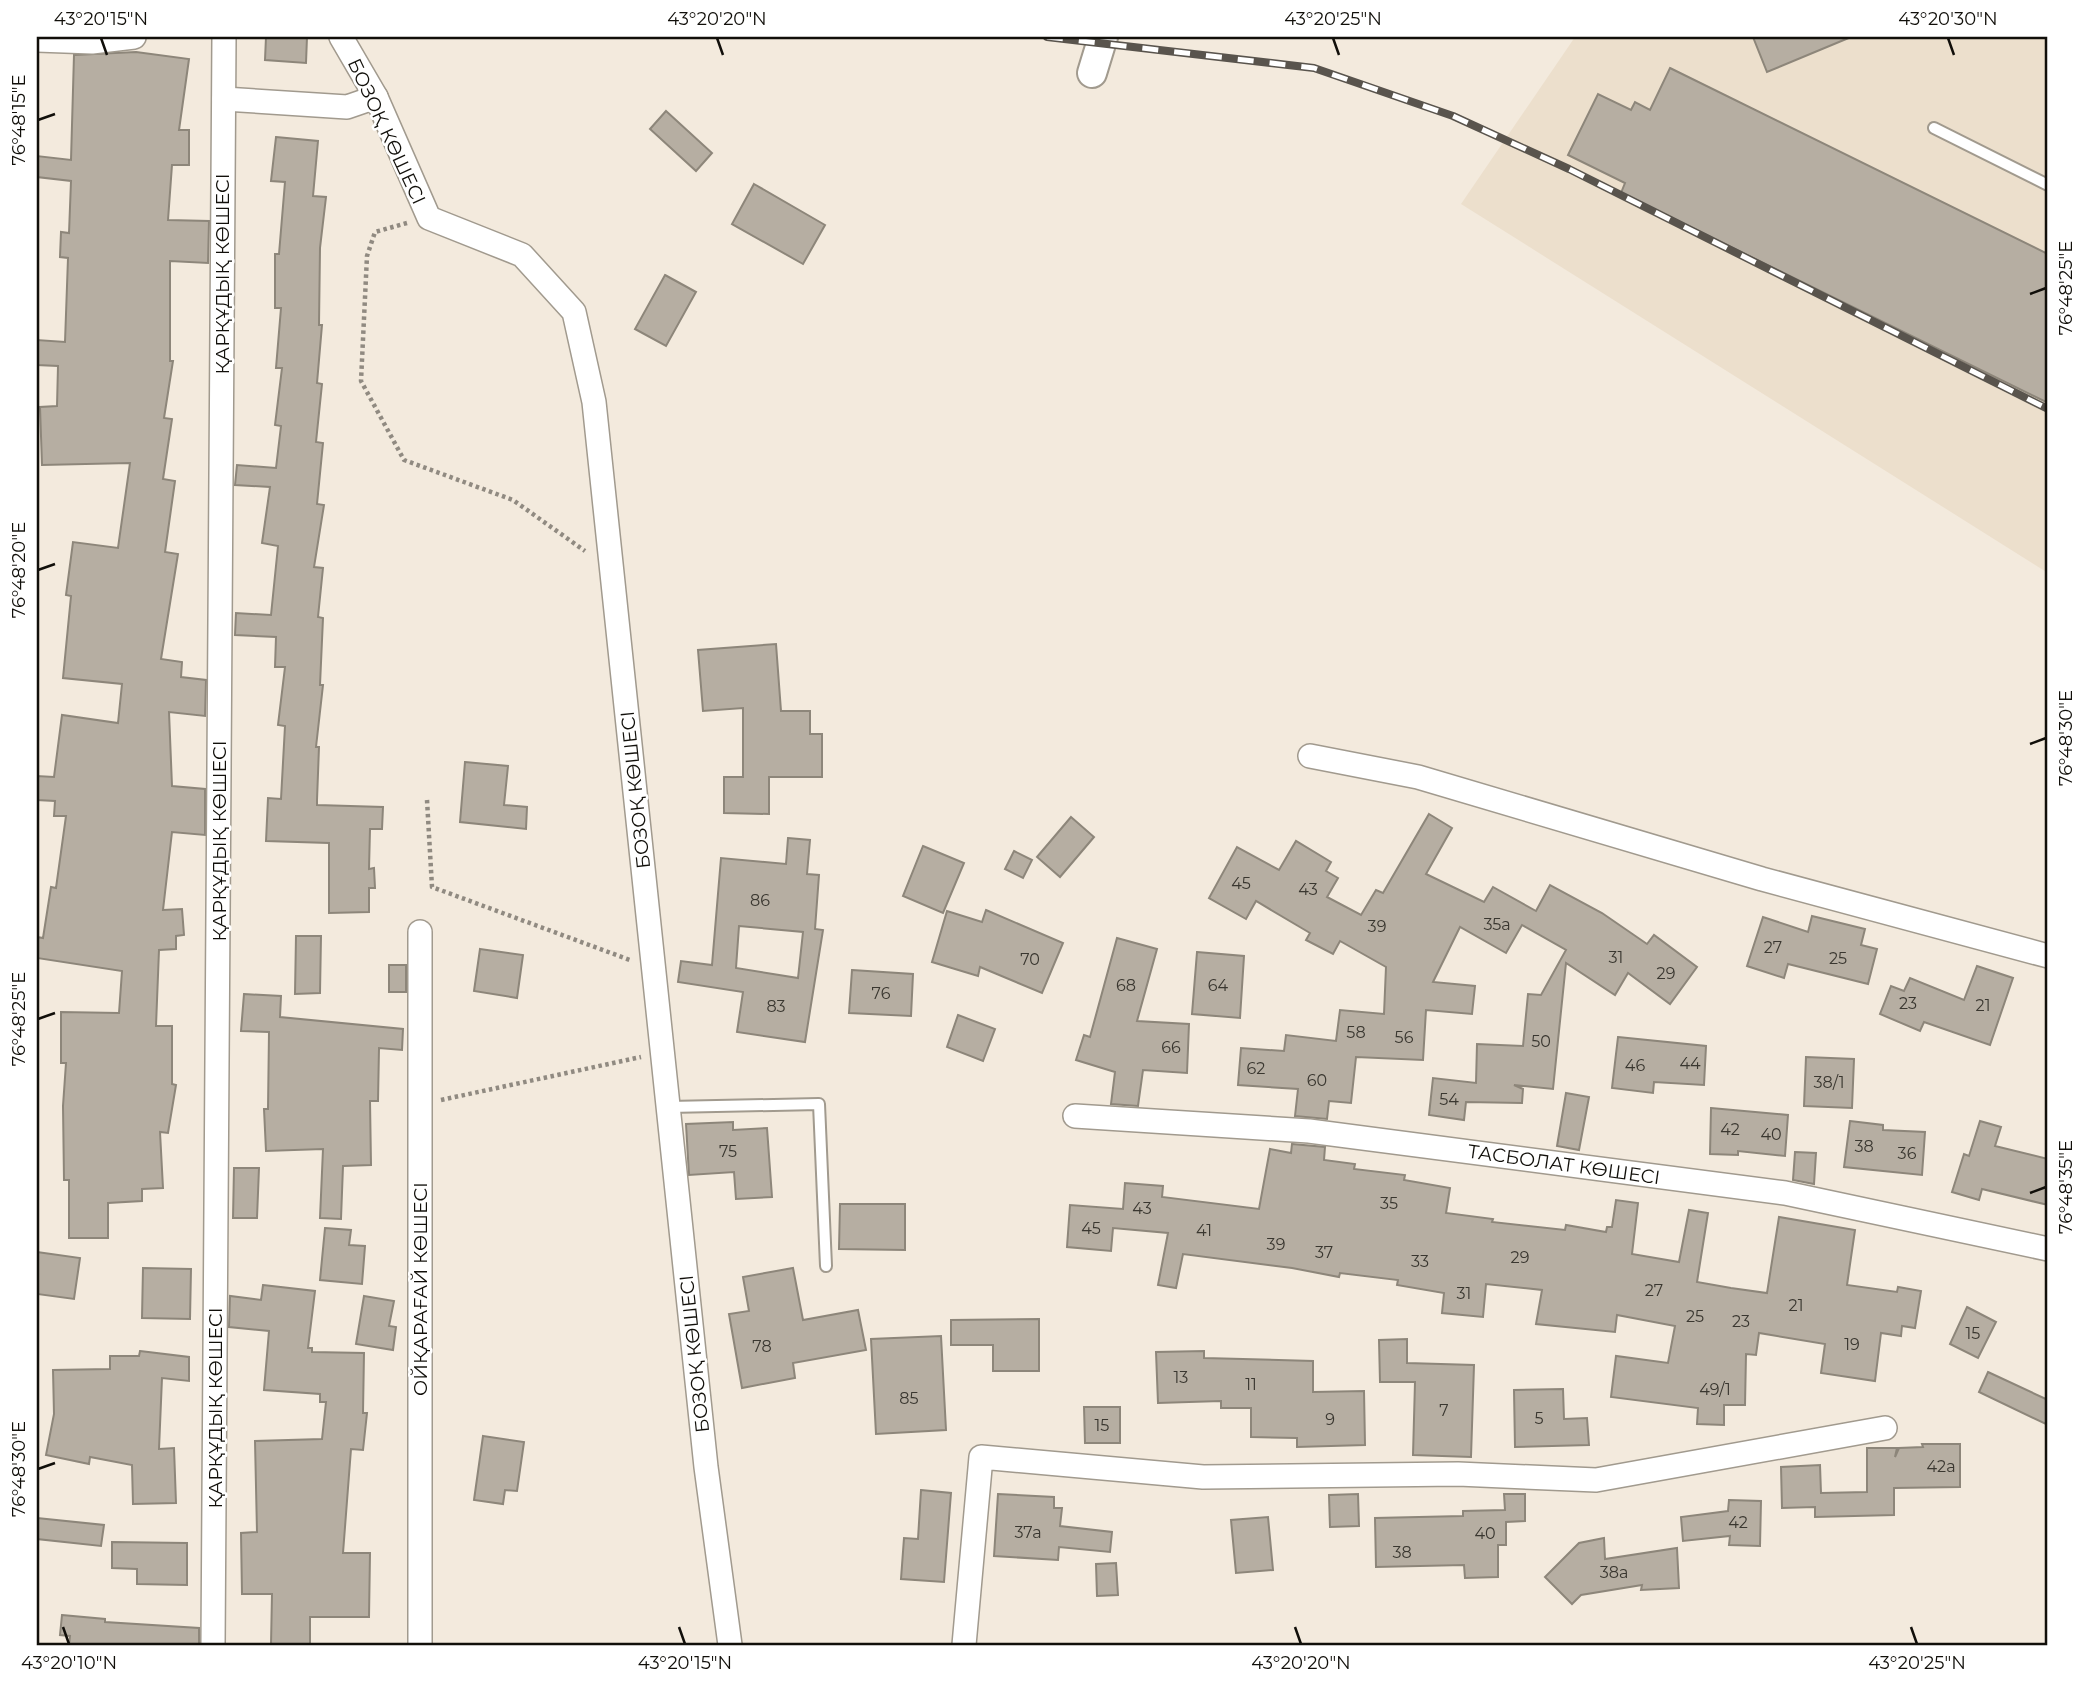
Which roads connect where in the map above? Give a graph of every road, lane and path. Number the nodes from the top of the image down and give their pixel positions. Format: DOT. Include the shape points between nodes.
graph roads {
  1 [pos="134,37"];
  2 [pos="224,37"];
  3 [pos="341,37"];
  4 [pos="1102,39"];
  5 [pos="37,40"];
  6 [pos="1092,73"];
  7 [pos="376,97"];
  8 [pos="224,99"];
  9 [pos="1934,128"];
  10 [pos="2048,186"];
  11 [pos="429,218"];
  12 [pos="611,570"];
  13 [pos="1310,756"];
  14 [pos="427,800"];
  15 [pos="419,932"];
  16 [pos="2048,956"];
  17 [pos="654,969"];
  18 [pos="663,1052"];
  19 [pos="419,1105"];
  20 [pos="669,1107"];
  21 [pos="1075,1116"];
  22 [pos="2048,1249"];
  23 [pos="826,1266"];
  24 [pos="1885,1428"];
  25 [pos="213,1645"];
  26 [pos="420,1645"];
  27 [pos="730,1645"];
  28 [pos="964,1645"];
  1 -- 5 [label="street" via="92,42"];
  2 -- 8 [label="street, ҚАРҚҰДЫҚ КӨШЕСІ"];
  3 -- 7 [label="street, БОЗОҚ КӨШЕСІ"];
  4 -- 6 [label="street"];
  7 -- 8 [label="street" via="347,107"];
  7 -- 11 [label="street, БОЗОҚ КӨШЕСІ"];
  8 -- 25 [label="street, ҚАРҚҰДЫҚ КӨШЕСІ"];
  9 -- 10 [label="lane"];
  11 -- 12 [label="street, БОЗОҚ КӨШЕСІ" via="522,256 574,312 594,402"];
  11 -- 12 [label="path" via="375,232 367,256 361,381 404,460 513,500"];
  12 -- 17 [label="street, БОЗОҚ КӨШЕСІ"];
  13 -- 16 [label="street" via="1418,777 1762,879"];
  14 -- 17 [label="path" via="432,887"];
  15 -- 19 [label="street, ОЙҚАРАҒАЙ КӨШЕСІ"];
  17 -- 18 [label="street, БОЗОҚ КӨШЕСІ"];
  18 -- 19 [label="path"];
  18 -- 20 [label="street, БОЗОҚ КӨШЕСІ"];
  19 -- 26 [label="street, ОЙҚАРАҒАЙ КӨШЕСІ"];
  20 -- 23 [label="lane" via="819,1104"];
  20 -- 27 [label="street, БОЗОҚ КӨШЕСІ" via="706,1467"];
  21 -- 22 [label="street, ТАСБОЛАТ КӨШЕСІ" via="1309,1130 1784,1193"];
  24 -- 28 [label="street" via="1596,1480 1458,1474 1203,1477 981,1457"];
}
